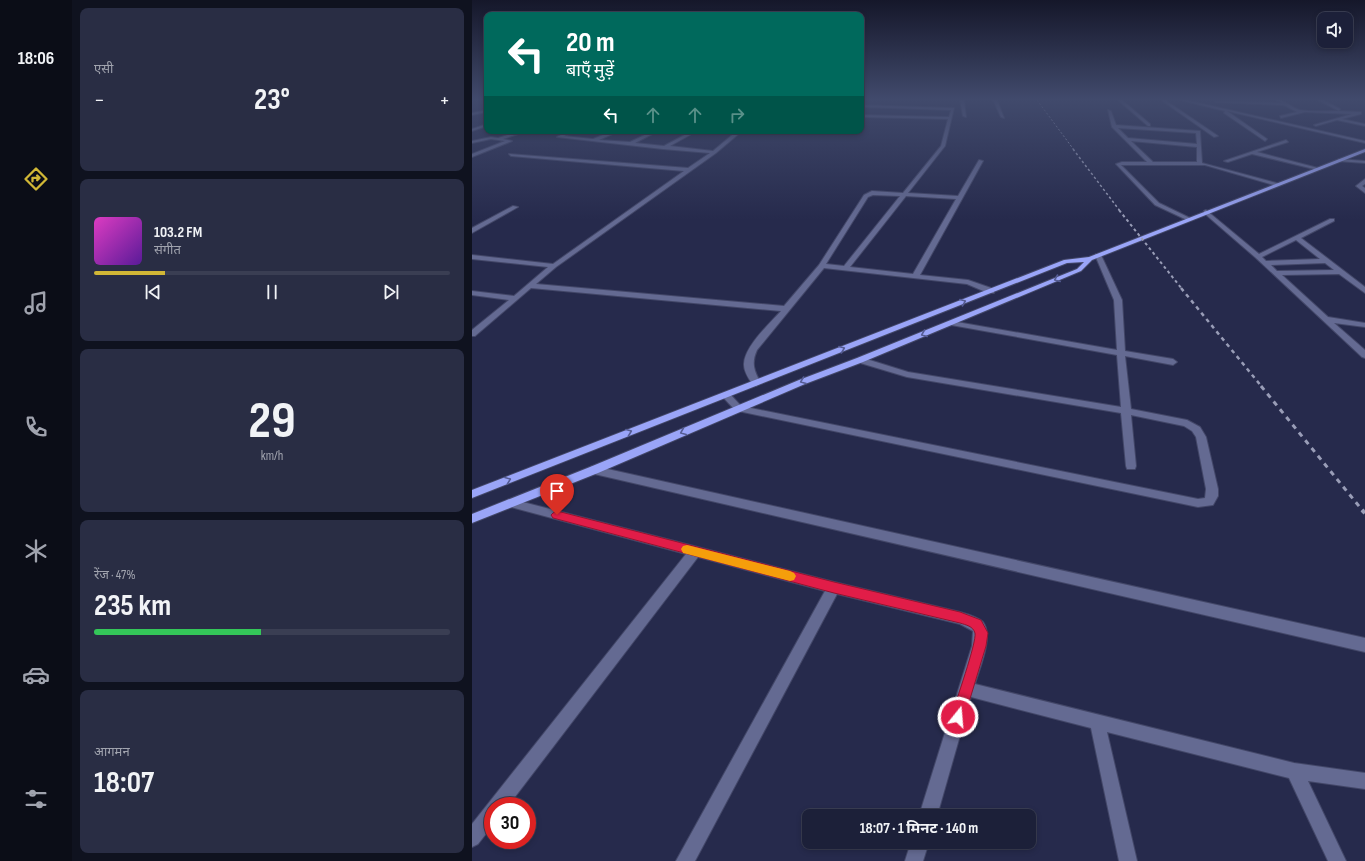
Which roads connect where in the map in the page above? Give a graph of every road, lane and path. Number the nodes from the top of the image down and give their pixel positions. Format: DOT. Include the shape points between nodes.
graph roads {
  1 [pos="502,140"];
  2 [pos="585,140"];
  3 [pos="638,140"];
  4 [pos="678,140"];
  5 [pos="729,140"];
  6 [pos="945,140"];
  7 [pos="1129,140"];
  8 [pos="1140,140"];
  9 [pos="1199,140"];
  10 [pos="1286,140"];
  11 [pos="592,141"];
  12 [pos="629,145"];
  13 [pos="1199,146"];
  14 [pos="663,148"];
  15 [pos="1365,150"];
  16 [pos="714,152"];
  17 [pos="1251,152"];
  18 [pos="511,155"];
  19 [pos="472,156"];
  20 [pos="1339,160"];
  21 [pos="981,161"];
  22 [pos="1226,161"];
  23 [pos="1365,162"];
  24 [pos="1151,163"];
  25 [pos="1200,164"];
  26 [pos="1316,169"];
  27 [pos="688,170"];
  28 [pos="1365,181"];
  29 [pos="1277,184"];
  30 [pos="1365,191"];
  31 [pos="904,194"];
  32 [pos="960,198"];
  33 [pos="515,207"];
  34 [pos="1206,212"];
  35 [pos="1188,218"];
  36 [pos="1332,220"];
  37 [pos="472,231"];
  38 [pos="1297,238"];
  39 [pos="472,257"];
  40 [pos="1094,257"];
  41 [pos="1261,260"];
  42 [pos="1326,261"];
  43 [pos="554,266"];
  44 [pos="822,266"];
  45 [pos="846,268"];
  46 [pos="1341,272"];
  47 [pos="1276,274"];
  48 [pos="916,275"];
  49 [pos="1354,283"];
  50 [pos="1365,283"];
  51 [pos="529,286"];
  52 [pos="991,291"];
  53 [pos="1365,291"];
  54 [pos="472,293"];
  55 [pos="514,298"];
  56 [pos="787,309"];
  57 [pos="1326,319"];
  58 [pos="950,323"];
  59 [pos="1365,325"];
  60 [pos="472,334"];
  61 [pos="1121,354"];
  62 [pos="1365,355"];
  63 [pos="860,360"];
  64 [pos="1173,362"];
  65 [pos="756,383"];
  66 [pos="726,395"];
  67 [pos="738,408"];
  68 [pos="1126,411"];
  69 [pos="1131,466"];
  70 [pos="594,470"];
  71 [pos="472,494"];
  72 [pos="511,503"];
  73 [pos="472,519"];
  74 [pos="695,552"];
  75 [pos="834,588"];
  76 [pos="1365,645"];
  77 [pos="967,689"];
  78 [pos="1097,721"];
  79 [pos="1294,771"];
  80 [pos="1365,782"];
  81 [pos="504,797"];
  82 [pos="930,809"];
  83 [pos="484,823"];
  84 [pos="472,838"];
  85 [pos="918,849"];
  86 [pos="685,861"];
  87 [pos="914,861"];
  88 [pos="1128,861"];
  89 [pos="1337,861"];
  1 -- 19 [label="street" via="510,142"];
  2 -- 11 [label="street"];
  3 -- 12 [label="street"];
  4 -- 14 [label="street"];
  5 -- 16 [label="street"];
  6 -- 31 [label="street" via="943,146"];
  7 -- 24 [label="street"];
  8 -- 13 [label="street"];
  9 -- 13 [label="street"];
  10 -- 17 [label="street"];
  11 -- 12 [label="street"];
  12 -- 14 [label="street"];
  13 -- 25 [label="street"];
  14 -- 16 [label="street"];
  15 -- 20 [label="main road"];
  16 -- 27 [label="street"];
  17 -- 22 [label="street"];
  17 -- 26 [label="street"];
  18 -- 27 [label="street"];
  20 -- 23 [label="street"];
  20 -- 26 [label="main road"];
  21 -- 32 [label="street"];
  24 -- 25 [label="street"];
  24 -- 35 [label="street" via="1118,164 1157,204"];
  25 -- 29 [label="street" via="1216,166"];
  26 -- 29 [label="main road"];
  27 -- 43 [label="street"];
  28 -- 30 [label="street" via="1359,186"];
  29 -- 34 [label="main road"];
  31 -- 32 [label="street"];
  31 -- 44 [label="street" via="868,194"];
  31 -- 45 [label="street"];
  32 -- 48 [label="street"];
  33 -- 37 [label="street"];
  34 -- 35 [label="main road"];
  34 -- 41 [label="street"];
  35 -- 40 [label="main road"];
  36 -- 38 [label="street"];
  38 -- 41 [label="street"];
  38 -- 42 [label="street"];
  39 -- 43 [label="street"];
  40 -- 52 [label="main road" via="1066,261"];
  40 -- 58 [label="main road, one-way" via="1079,270"];
  40 -- 61 [label="street" via="1118,300"];
  41 -- 42 [label="street"];
  41 -- 47 [label="street"];
  42 -- 46 [label="street"];
  43 -- 51 [label="street"];
  44 -- 45 [label="street"];
  44 -- 56 [label="street"];
  45 -- 48 [label="street"];
  46 -- 47 [label="street"];
  46 -- 49 [label="street"];
  47 -- 57 [label="street"];
  48 -- 52 [label="street" via="968,282"];
  49 -- 50 [label="street"];
  49 -- 53 [label="street"];
  51 -- 55 [label="street"];
  51 -- 56 [label="street"];
  65 -- 52 [label="main road, one-way"];
  54 -- 55 [label="street"];
  55 -- 60 [label="street"];
  56 -- 65 [label="street" via="748,357 747,365"];
  57 -- 59 [label="street"];
  57 -- 62 [label="street"];
  58 -- 61 [label="street"];
  58 -- 63 [label="main road, one-way"];
  61 -- 64 [label="street"];
  61 -- 68 [label="street"];
  63 -- 67 [label="main road, one-way"];
  63 -- 68 [label="street" via="906,374"];
  65 -- 66 [label="main road"];
  66 -- 67 [label="street"];
  71 -- 66 [label="main road, one-way"];
  67 -- 68 [label="street" via="1130,490 1198,503 1209,502 1212,489 1201,437 1196,429 1187,423 1172,419"];
  67 -- 70 [label="main road, one-way"];
  68 -- 69 [label="street"];
  70 -- 72 [label="main road"];
  70 -- 76 [label="street"];
  72 -- 73 [label="main road"];
  72 -- 74 [label="street"];
  74 -- 75 [label="street"];
  74 -- 81 [label="street"];
  75 -- 77 [label="street" via="976,624 982,633"];
  75 -- 86 [label="street"];
  77 -- 78 [label="street"];
  77 -- 82 [label="street"];
  78 -- 79 [label="street"];
  78 -- 88 [label="street"];
  79 -- 80 [label="street"];
  79 -- 89 [label="street"];
  83 -- 84 [label="street"];
  85 -- 87 [label="street"];
}
